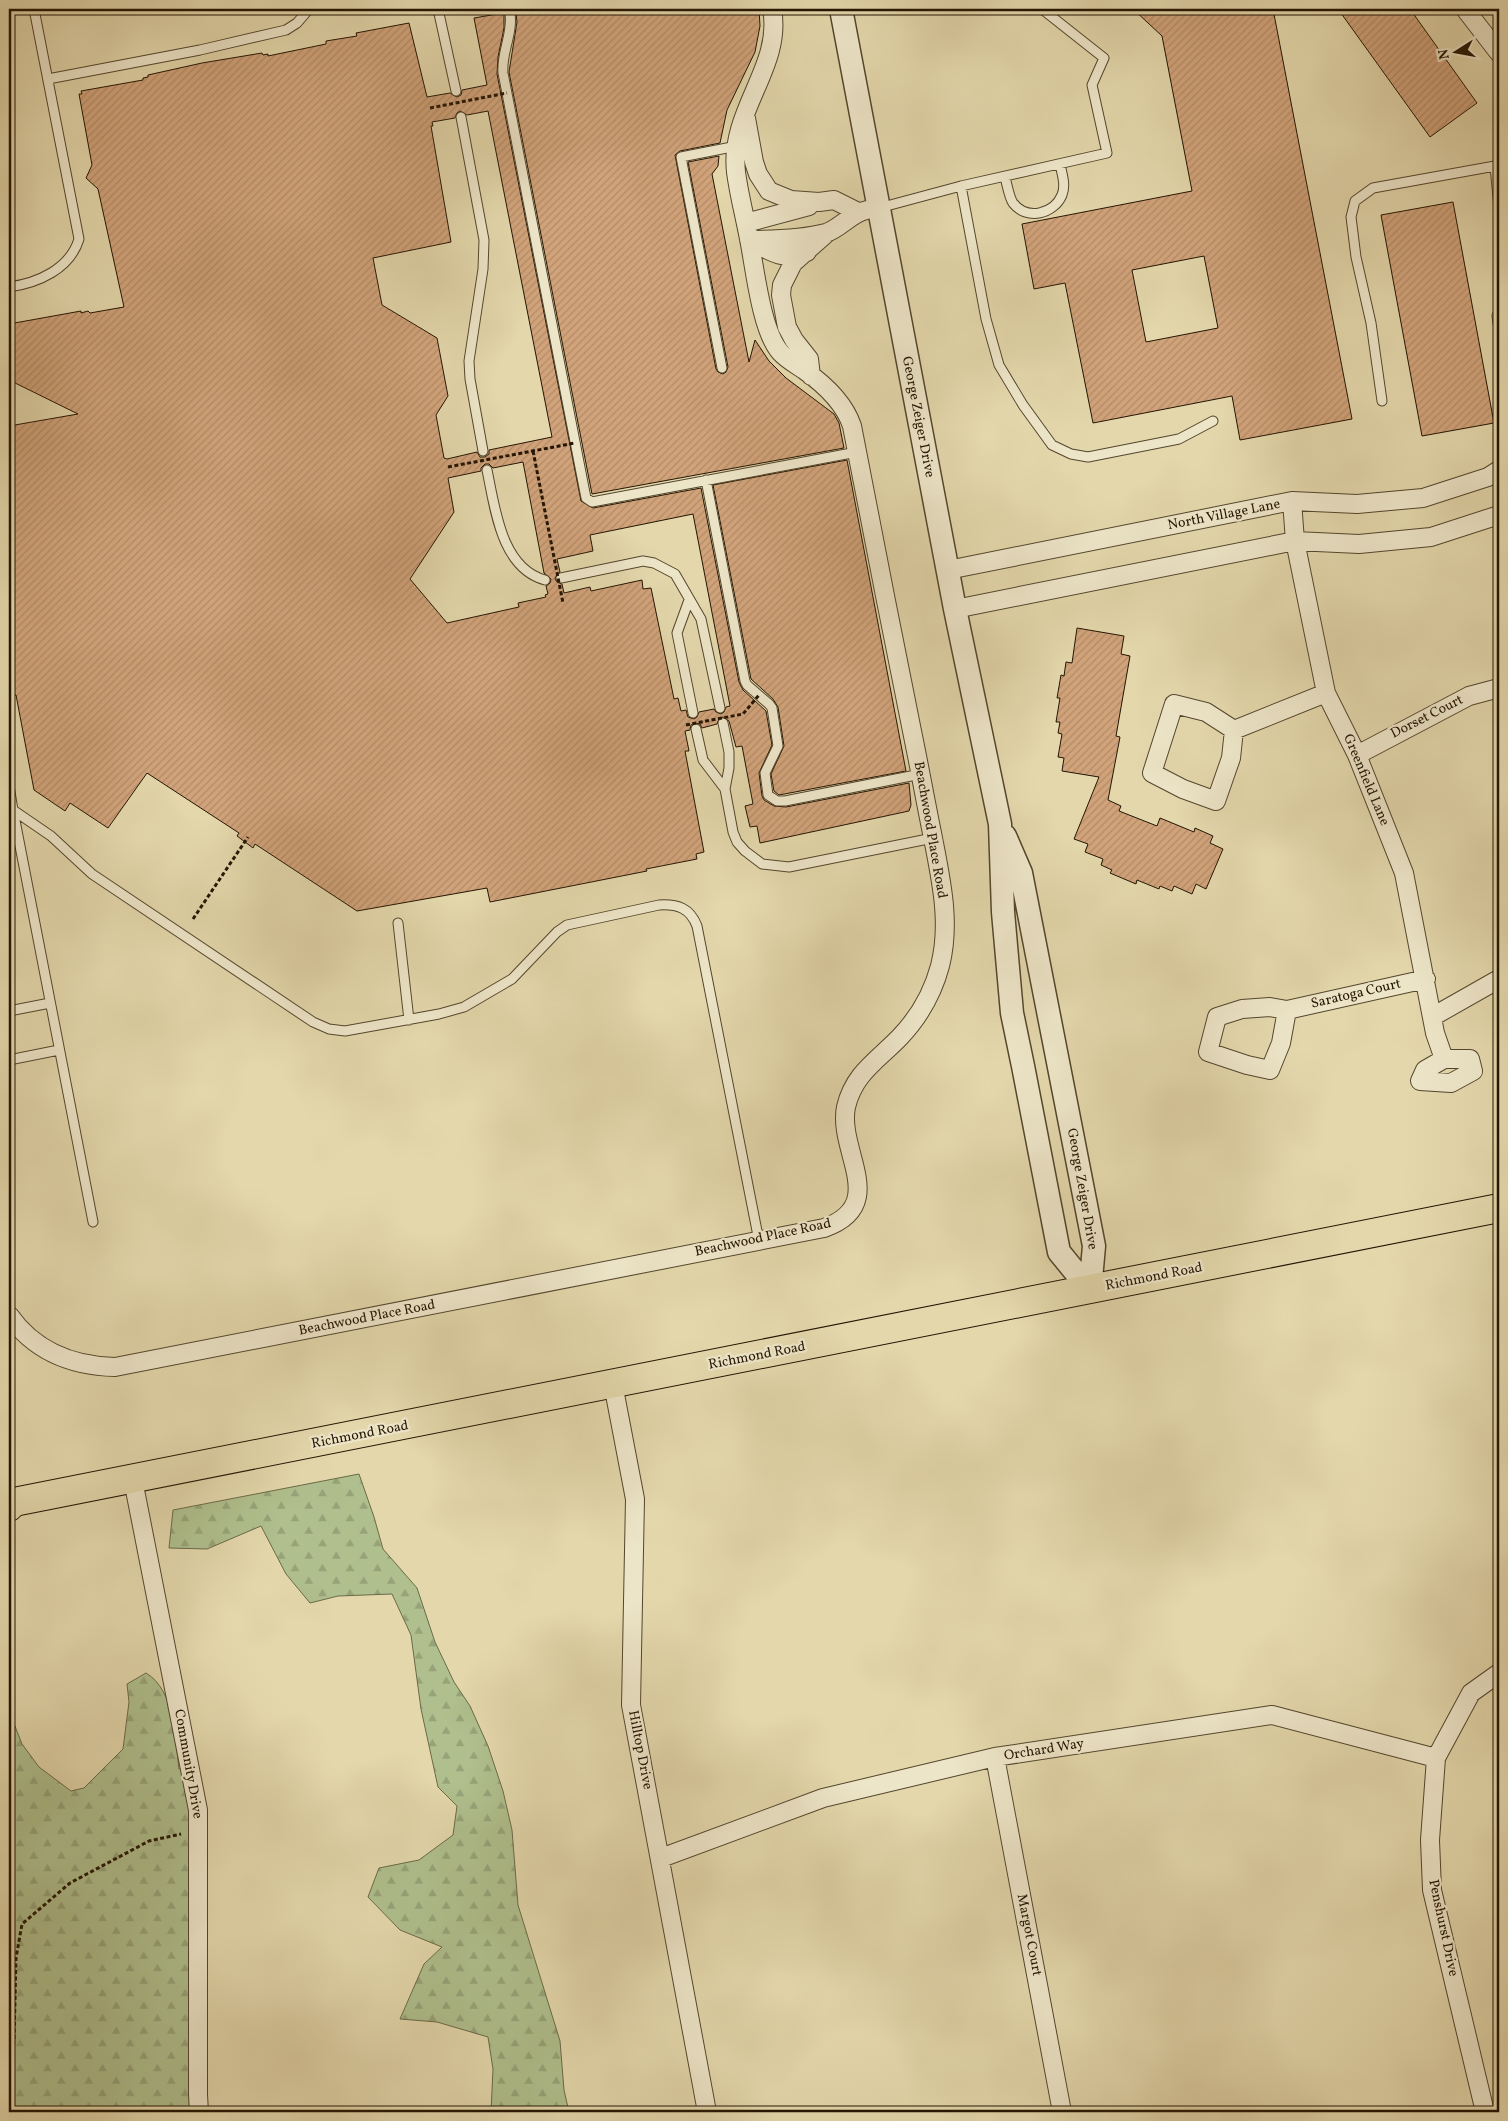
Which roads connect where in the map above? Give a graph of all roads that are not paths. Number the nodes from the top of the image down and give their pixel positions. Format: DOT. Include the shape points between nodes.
graph roads {
  1 [pos="34,9"];
  2 [pos="309,9"];
  3 [pos="438,9"];
  4 [pos="772,9"];
  5 [pos="841,9"];
  6 [pos="1042,9"];
  7 [pos="1465,9"];
  8 [pos="510,14"];
  9 [pos="1499,53"];
  10 [pos="48,79"];
  11 [pos="456,91"];
  12 [pos="745,112"];
  13 [pos="461,117"];
  14 [pos="737,146"];
  15 [pos="1060,164"];
  16 [pos="1005,177"];
  17 [pos="961,186"];
  18 [pos="826,201"];
  19 [pos="1499,208"];
  20 [pos="868,210"];
  21 [pos="746,222"];
  22 [pos="828,232"];
  23 [pos="749,240"];
  24 [pos="808,252"];
  25 [pos="9,287"];
  26 [pos="1499,311"];
  27 [pos="1499,330"];
  28 [pos="722,368"];
  29 [pos="812,376"];
  30 [pos="1382,400"];
  31 [pos="1213,421"];
  32 [pos="484,451"];
  33 [pos="857,452"];
  34 [pos="487,470"];
  35 [pos="1499,470"];
  36 [pos="706,480"];
  37 [pos="1292,501"];
  38 [pos="1499,514"];
  39 [pos="1295,541"];
  40 [pos="948,570"];
  41 [pos="561,578"];
  42 [pos="545,580"];
  43 [pos="689,600"];
  44 [pos="955,609"];
  45 [pos="1499,688"];
  46 [pos="1326,693"];
  47 [pos="720,708"];
  48 [pos="693,713"];
  49 [pos="723,723"];
  50 [pos="696,729"];
  51 [pos="1234,730"];
  52 [pos="1357,755"];
  53 [pos="921,774"];
  54 [pos="9,789"];
  55 [pos="725,789"];
  56 [pos="13,810"];
  57 [pos="1000,824"];
  58 [pos="933,838"];
  59 [pos="398,923"];
  60 [pos="1426,979"];
  61 [pos="1499,979"];
  62 [pos="50,1003"];
  63 [pos="1287,1010"];
  64 [pos="9,1011"];
  65 [pos="1432,1017"];
  66 [pos="409,1020"];
  67 [pos="59,1050"];
  68 [pos="1444,1059"];
  69 [pos="9,1060"];
  70 [pos="1499,1208"];
  71 [pos="93,1222"];
  72 [pos="759,1241"];
  73 [pos="1090,1290"];
  74 [pos="9,1315"];
  75 [pos="613,1384"];
  76 [pos="133,1480"];
  77 [pos="11,1503"];
  78 [pos="1499,1673"];
  79 [pos="995,1758"];
  80 [pos="1436,1758"];
  81 [pos="661,1858"];
  82 [pos="199,2112"];
  83 [pos="707,2112"];
  84 [pos="1062,2112"];
  85 [pos="1485,2112"];
  1 -- 10 [label="lane"];
  2 -- 10 [label="lane" via="286,30"];
  3 -- 11 [label="lane"];
  4 -- 12 [label="street, Beachwood Place Road" via="774,29 769,58"];
  5 -- 20 [label="street, George Zeiger Drive"];
  6 -- 15 [label="lane" via="1104,58 1092,85 1107,153"];
  7 -- 9 [label="street"];
  8 -- 36 [label="lane" via="512,24 502,63 586,498 592,502"];
  10 -- 25 [label="lane" via="79,239 69,258 53,272"];
  12 -- 14 [label="street, Beachwood Place Road"];
  12 -- 18 [label="street" via="754,162 768,191 791,200"];
  13 -- 32 [label="lane" via="484,240 482,277 468,361"];
  14 -- 21 [label="street, Beachwood Place Road" via="736,172"];
  14 -- 28 [label="lane" via="681,157"];
  15 -- 16 [label="lane"];
  15 -- 16 [label="lane" via="1064,180 1062,194 1054,208 1037,214 1026,212 1013,203"];
  16 -- 17 [label="lane"];
  17 -- 20 [label="lane"];
  17 -- 31 [label="lane" via="986,319 1000,365 1023,406 1052,445 1071,454 1088,457 1179,440"];
  18 -- 20 [label="street"];
  18 -- 21 [label="street"];
  19 -- 30 [label="lane" via="1495,166 1373,188 1355,201 1350,217"];
  20 -- 22 [label="street"];
  20 -- 40 [label="street, George Zeiger Drive"];
  21 -- 23 [label="street, Beachwood Place Road"];
  22 -- 23 [label="street"];
  22 -- 24 [label="street"];
  23 -- 24 [label="street" via="784,256"];
  23 -- 29 [label="street, Beachwood Place Road" via="765,318 774,344"];
  24 -- 29 [label="street" via="788,270 780,295 787,327 809,359"];
  26 -- 27 [label="lane"];
  29 -- 33 [label="street, Beachwood Place Road" via="846,410"];
  33 -- 36 [label="lane"];
  33 -- 53 [label="street, Beachwood Place Road"];
  34 -- 42 [label="lane" via="499,525 512,555 519,564"];
  35 -- 37 [label="street, North Village Lane" via="1423,498 1357,504"];
  36 -- 53 [label="lane" via="745,681 772,708 778,741 764,778 768,795 772,799 785,800"];
  37 -- 39 [label="street, Greenfield Lane"];
  37 -- 40 [label="street, North Village Lane"];
  38 -- 39 [label="street" via="1431,537 1358,544"];
  39 -- 44 [label="street"];
  39 -- 46 [label="street, Greenfield Lane"];
  40 -- 44 [label="street, George Zeiger Drive"];
  41 -- 43 [label="lane" via="636,562 654,563 675,574"];
  43 -- 47 [label="lane" via="705,632"];
  43 -- 48 [label="lane" via="676,633"];
  44 -- 57 [label="street, George Zeiger Drive"];
  45 -- 52 [label="street, Dorset Court" via="1469,696"];
  46 -- 51 [label="street"];
  46 -- 52 [label="street, Greenfield Lane"];
  49 -- 55 [label="lane" via="729,752"];
  50 -- 55 [label="lane" via="703,760"];
  51 -- 51 [label="street" via="1206,712 1174,704 1152,774 1216,802 1232,758"];
  52 -- 60 [label="street, Greenfield Lane" via="1404,874"];
  53 -- 58 [label="street, Beachwood Place Road"];
  54 -- 56 [label="lane"];
  55 -- 58 [label="lane" via="738,842 762,864 789,866"];
  56 -- 62 [label="lane"];
  56 -- 66 [label="lane" via="51,836 92,874 313,1022 345,1031"];
  57 -- 73 [label="street, George Zeiger Drive" via="1021,873 1094,1246"];
  57 -- 73 [label="street, George Zeiger Drive" via="1012,1013 1059,1252"];
  58 -- 72 [label="street, Beachwood Place Road" via="945,929 940,965 917,1018 864,1070 850,1096 845,1115 857,1183 855,1204 843,1219 834,1224"];
  59 -- 66 [label="lane"];
  60 -- 63 [label="street, Saratoga Court"];
  60 -- 65 [label="street, Greenfield Lane"];
  61 -- 65 [label="street"];
  62 -- 64 [label="lane"];
  62 -- 67 [label="lane"];
  63 -- 63 [label="street, Saratoga Court" via="1270,1007 1242,1009 1217,1017 1208,1052 1270,1070 1281,1043"];
  65 -- 68 [label="street, Greenfield Lane"];
  66 -- 72 [label="lane" via="452,1011 496,990 522,970 547,942 568,925 659,905 669,904 686,910 697,926"];
  67 -- 69 [label="lane"];
  67 -- 71 [label="lane"];
  70 -- 73 [label="main road, Richmond Road"];
  72 -- 74 [label="street, Beachwood Place Road" via="115,1367 76,1363 59,1356 28,1337"];
  73 -- 75 [label="main road, Richmond Road"];
  75 -- 76 [label="main road, Richmond Road"];
  75 -- 81 [label="street, Hilltop Drive" via="634,1499 631,1705"];
  76 -- 77 [label="main road, Richmond Road"];
  76 -- 82 [label="street, Community Drive" via="198,1810"];
  78 -- 80 [label="street, Penshurst Drive" via="1471,1693"];
  79 -- 80 [label="street, Orchard Way" via="1272,1716"];
  79 -- 81 [label="street, Orchard Way" via="823,1798"];
  79 -- 84 [label="street, Margot Court"];
  80 -- 85 [label="street, Penshurst Drive" via="1430,1840 1432,1890"];
  81 -- 83 [label="street, Hilltop Drive"];
}
